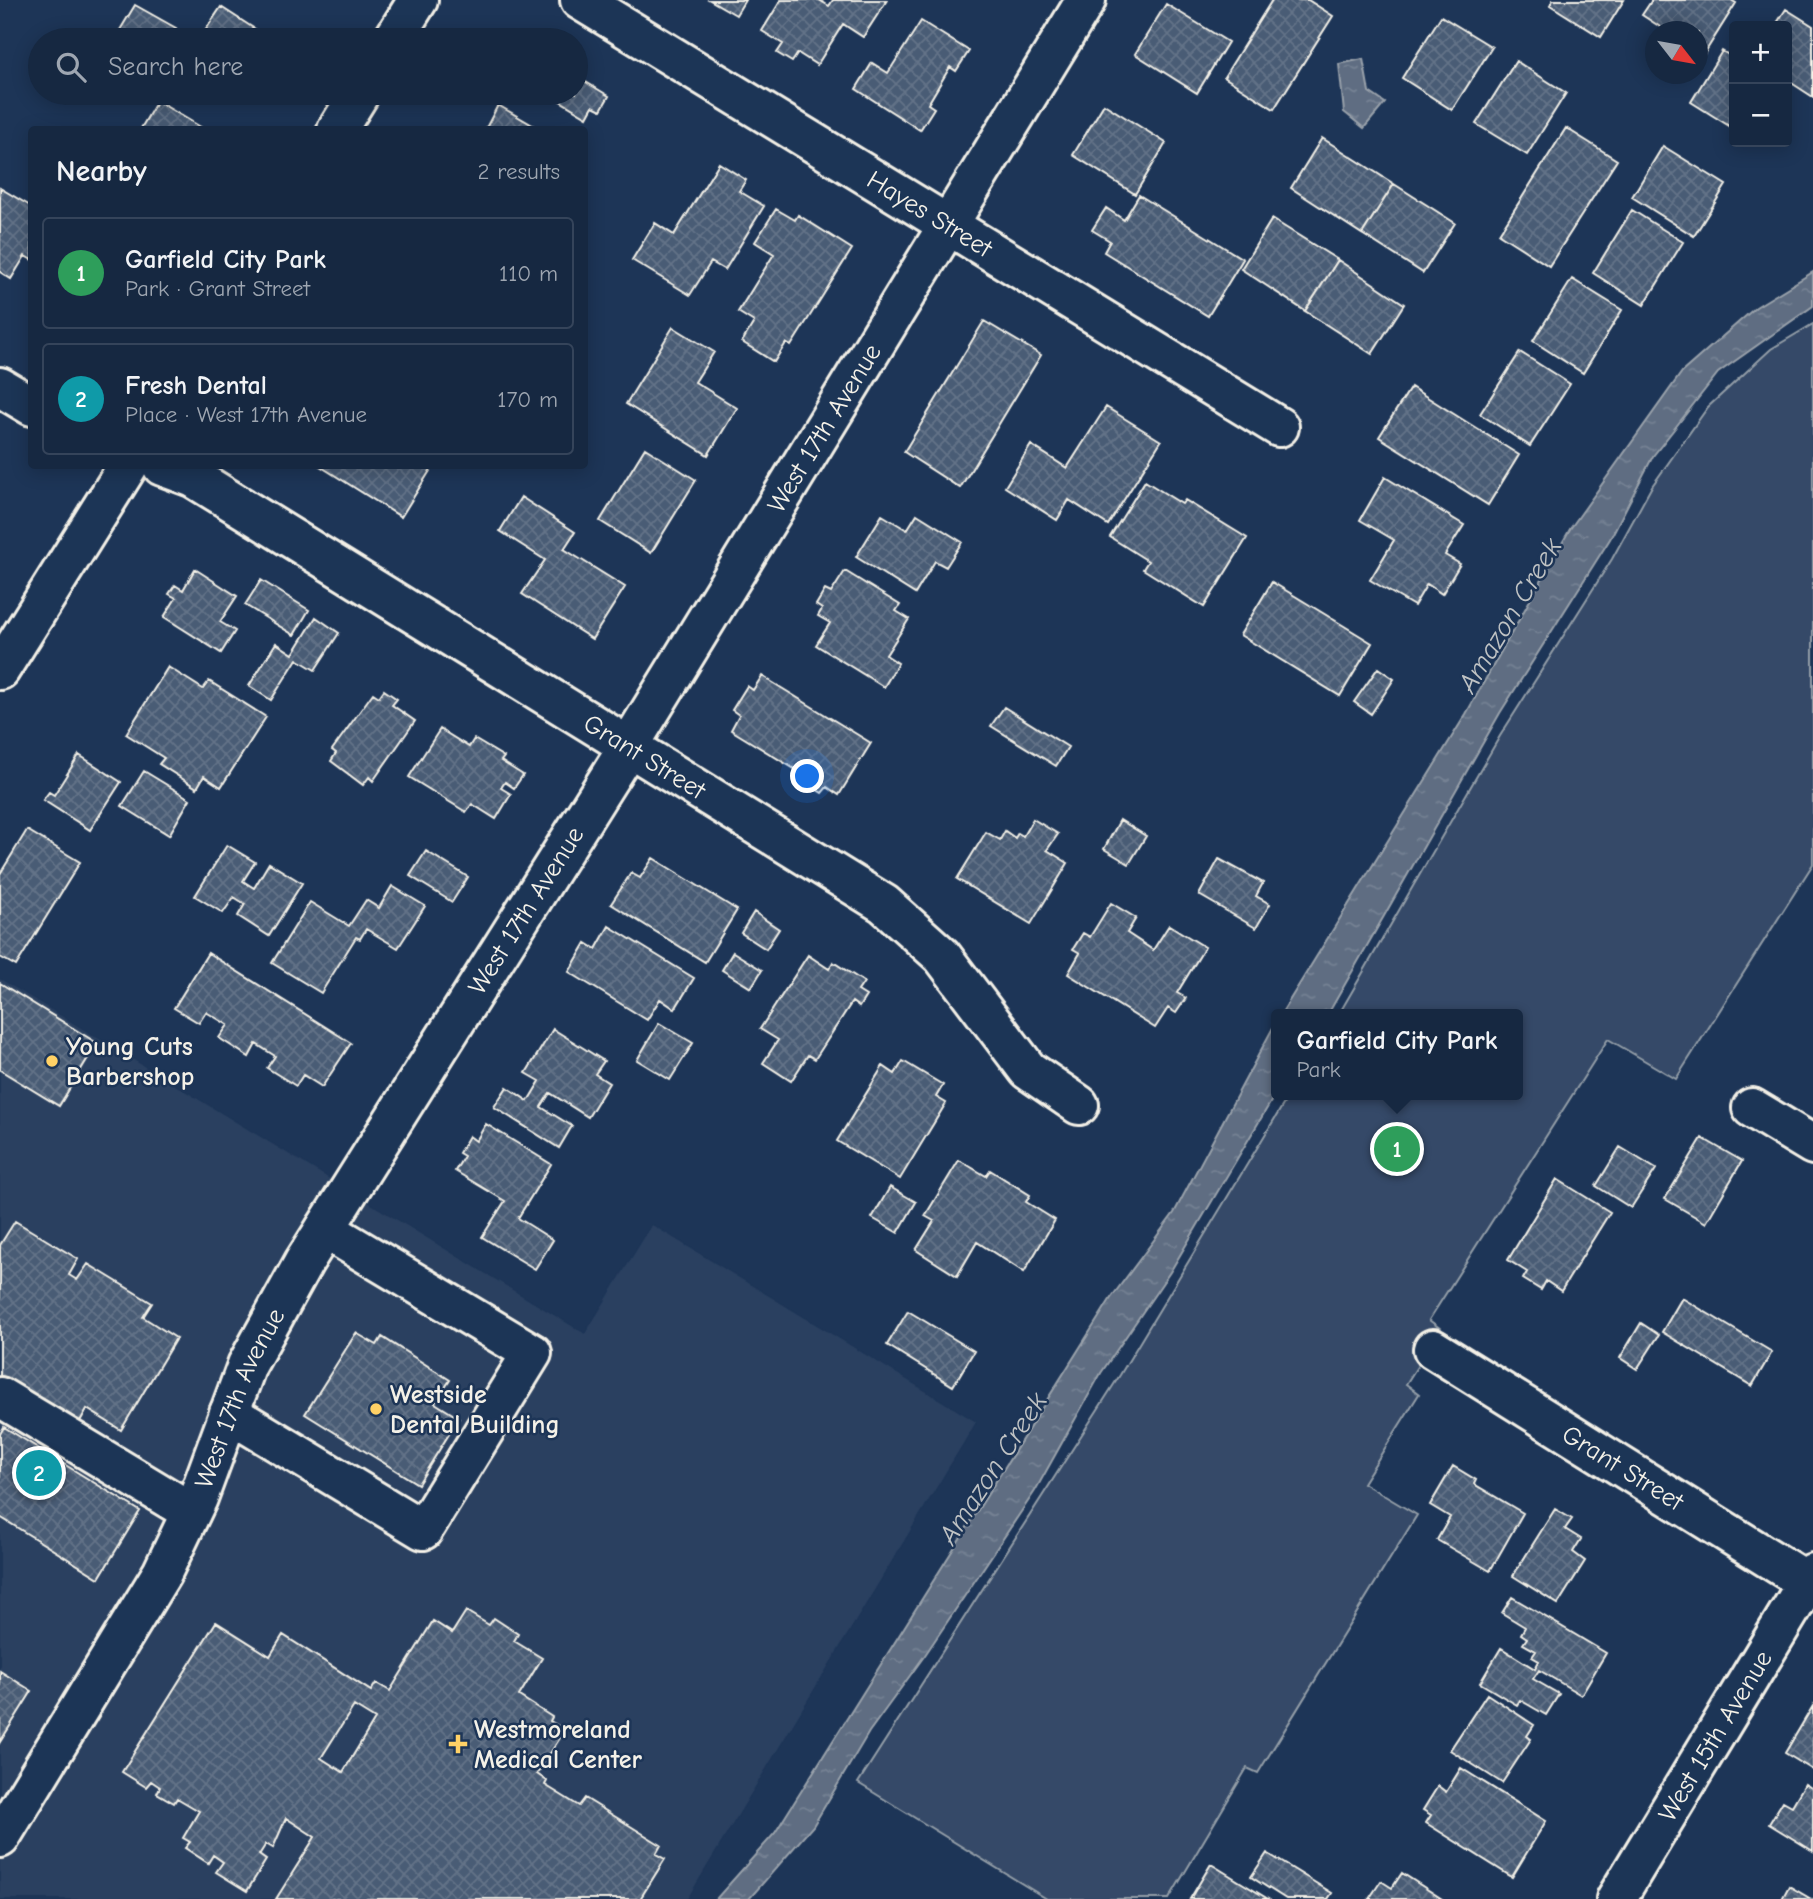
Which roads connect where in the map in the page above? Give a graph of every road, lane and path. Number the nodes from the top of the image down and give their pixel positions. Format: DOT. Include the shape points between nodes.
graph roads {
  1 [pos="418,0"];
  2 [pos="580,0"];
  3 [pos="1086,0"];
  4 [pos="400,28"];
  5 [pos="353,105"];
  6 [pos="339,126"];
  7 [pos="946,225"];
  8 [pos="0,387"];
  9 [pos="28,404"];
  10 [pos="1279,427"];
  11 [pos="126,469"];
  12 [pos="170,469"];
  13 [pos="0,670"];
  14 [pos="629,746"];
  15 [pos="1079,1105"];
  16 [pos="1752,1108"];
  17 [pos="1813,1145"];
  18 [pos="325,1229"];
  19 [pos="1433,1349"];
  20 [pos="0,1397"];
  21 [pos="229,1413"];
  22 [pos="191,1513"];
  23 [pos="1811,1580"];
  24 [pos="0,1838"];
  25 [pos="1616,1899"];
  1 -- 4 [label="street"];
  2 -- 7 [label="street, Hayes Street"];
  3 -- 7 [label="street, West 17th Avenue"];
  5 -- 6 [label="street"];
  7 -- 10 [label="street, Hayes Street"];
  7 -- 14 [label="street, West 17th Avenue"];
  8 -- 9 [label="street"];
  11 -- 13 [label="street"];
  12 -- 14 [label="street, Grant Street" via="194,478"];
  14 -- 15 [label="street, Grant Street" via="904,920 942,956 1028,1070"];
  14 -- 18 [label="street, West 17th Avenue"];
  16 -- 17 [label="street"];
  18 -- 21 [label="street, West 17th Avenue" via="247,1365"];
  18 -- 21 [label="street" via="533,1353 423,1530"];
  19 -- 23 [label="street, Grant Street"];
  20 -- 22 [label="street"];
  21 -- 22 [label="street, West 17th Avenue"];
  22 -- 24 [label="street, West 17th Avenue" via="151,1592"];
  23 -- 25 [label="street, West 15th Avenue"];
}
